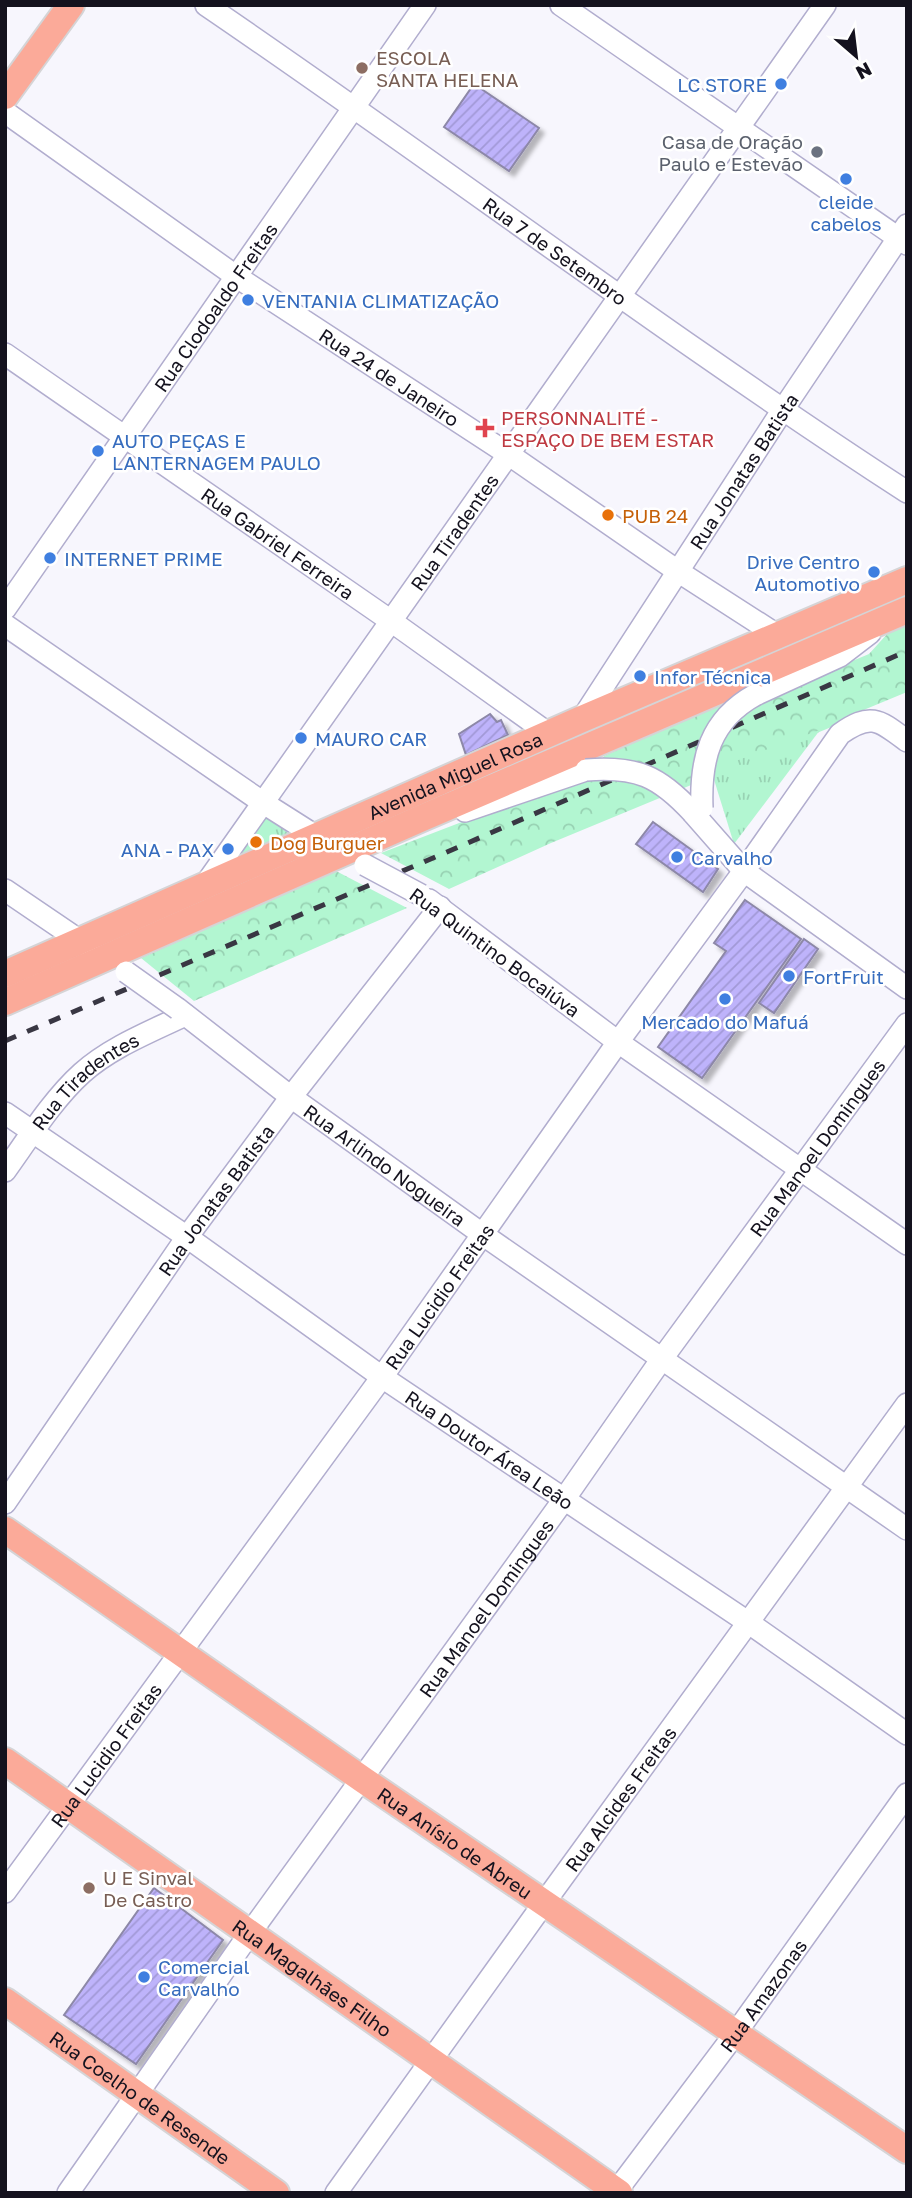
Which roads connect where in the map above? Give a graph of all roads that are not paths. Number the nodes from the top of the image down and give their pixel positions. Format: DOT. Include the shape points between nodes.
graph roads {
  1 [pos="71,5"];
  2 [pos="206,5"];
  3 [pos="425,5"];
  4 [pos="561,5"];
  5 [pos="825,5"];
  6 [pos="5,96"];
  7 [pos="355,107"];
  8 [pos="5,112"];
  9 [pos="737,128"];
  10 [pos="904,236"];
  11 [pos="237,277"];
  12 [pos="621,296"];
  13 [pos="5,354"];
  14 [pos="782,411"];
  15 [pos="124,437"];
  16 [pos="508,454"];
  17 [pos="907,492"];
  18 [pos="679,572"];
  19 [pos="907,580"];
  20 [pos="5,609"];
  21 [pos="899,613"];
  22 [pos="391,621"];
  23 [pos="5,625"];
  24 [pos="777,635"];
  25 [pos="582,719"];
  26 [pos="549,734"];
  27 [pos="907,741"];
  28 [pos="262,802"];
  29 [pos="700,816"];
  30 [pos="422,818"];
  31 [pos="316,837"];
  32 [pos="354,859"];
  33 [pos="744,871"];
  34 [pos="205,885"];
  35 [pos="5,890"];
  36 [pos="440,907"];
  37 [pos="79,941"];
  38 [pos="116,965"];
  39 [pos="5,974"];
  40 [pos="907,988"];
  41 [pos="5,1002"];
  42 [pos="182,1012"];
  43 [pos="907,1024"];
  44 [pos="618,1042"];
  45 [pos="291,1097"];
  46 [pos="5,1113"];
  47 [pos="33,1132"];
  48 [pos="799,1169"];
  49 [pos="5,1171"];
  50 [pos="482,1234"];
  51 [pos="187,1237"];
  52 [pos="907,1244"];
  53 [pos="661,1360"];
  54 [pos="382,1377"];
  55 [pos="907,1404"];
  56 [pos="847,1487"];
  57 [pos="565,1498"];
  58 [pos="5,1503"];
  59 [pos="907,1529"];
  60 [pos="5,1530"];
  61 [pos="749,1623"];
  62 [pos="179,1652"];
  63 [pos="907,1734"];
  64 [pos="5,1761"];
  65 [pos="362,1779"];
  66 [pos="907,1794"];
  67 [pos="68,1806"];
  68 [pos="5,1892"];
  69 [pos="544,1903"];
  70 [pos="250,1933"];
  71 [pos="5,2001"];
  72 [pos="735,2034"];
  73 [pos="431,2062"];
  74 [pos="137,2093"];
  75 [pos="907,2150"];
  76 [pos="617,2192"];
  77 [pos="68,2193"];
  78 [pos="276,2193"];
  79 [pos="336,2193"];
  1 -- 6 [label="main road"];
  2 -- 7 [label="street, Rua 7 de Setembro"];
  3 -- 7 [label="street, Rua Clodoaldo Freitas"];
  4 -- 9 [label="street"];
  5 -- 9 [label="street, Rua Tiradentes"];
  7 -- 11 [label="street, Rua Clodoaldo Freitas"];
  7 -- 12 [label="street, Rua 7 de Setembro"];
  8 -- 11 [label="street, Rua 24 de Janeiro"];
  9 -- 10 [label="street"];
  9 -- 12 [label="street, Rua Tiradentes"];
  10 -- 14 [label="street, Rua Jonatas Batista"];
  11 -- 15 [label="street, Rua Clodoaldo Freitas"];
  11 -- 16 [label="street, Rua 24 de Janeiro"];
  12 -- 14 [label="street, Rua 7 de Setembro"];
  12 -- 16 [label="street, Rua Tiradentes"];
  13 -- 15 [label="street, Rua Gabriel Ferreira"];
  14 -- 17 [label="street, Rua 7 de Setembro"];
  14 -- 18 [label="street, Rua Jonatas Batista"];
  15 -- 20 [label="street, Rua Clodoaldo Freitas"];
  15 -- 22 [label="street, Rua Gabriel Ferreira"];
  16 -- 18 [label="street, Rua 24 de Janeiro"];
  16 -- 22 [label="street, Rua Tiradentes"];
  18 -- 24 [label="street, Rua 24 de Janeiro"];
  18 -- 25 [label="street, Rua Jonatas Batista"];
  19 -- 24 [label="main road, Avenida Miguel Rosa"];
  21 -- 29 [label="street, bridge" via="840,656 755,695 734,710 707,748"];
  21 -- 30 [label="main road, Avenida Miguel Rosa"];
  22 -- 26 [label="street, Rua Gabriel Ferreira"];
  22 -- 28 [label="street, Rua Tiradentes"];
  23 -- 28 [label="street, Rua Quintino Bocaiúva"];
  24 -- 25 [label="main road, Avenida Miguel Rosa"];
  25 -- 26 [label="main road, Avenida Miguel Rosa"];
  26 -- 31 [label="main road, Avenida Miguel Rosa"];
  27 -- 33 [label="street, Rua Lucidio Freitas" via="881,721 871,719 840,734"];
  28 -- 31 [label="street, Rua Quintino Bocaiúva"];
  28 -- 34 [label="street, Rua Tiradentes"];
  29 -- 30 [label="street, bridge" via="646,775 586,770 476,808"];
  29 -- 33 [label="street"];
  30 -- 32 [label="main road, Avenida Miguel Rosa"];
  31 -- 32 [label="street, Rua Quintino Bocaiúva"];
  31 -- 34 [label="main road, Avenida Miguel Rosa"];
  32 -- 36 [label="street, Rua Quintino Bocaiúva, bridge"];
  32 -- 38 [label="main road, Avenida Miguel Rosa"];
  33 -- 40 [label="street"];
  33 -- 44 [label="street, Rua Lucidio Freitas"];
  34 -- 37 [label="main road, Avenida Miguel Rosa"];
  35 -- 37 [label="street, Rua Arlindo Nogueira"];
  36 -- 44 [label="street, Rua Quintino Bocaiúva"];
  36 -- 45 [label="street, Rua Jonatas Batista"];
  37 -- 38 [label="street, Rua Arlindo Nogueira"];
  37 -- 39 [label="main road, Avenida Miguel Rosa"];
  38 -- 41 [label="main road, Avenida Miguel Rosa"];
  38 -- 42 [label="street, Rua Arlindo Nogueira, bridge"];
  42 -- 45 [label="street, Rua Arlindo Nogueira"];
  42 -- 47 [label="street, Rua Tiradentes" via="80,1074"];
  43 -- 48 [label="street, Rua Manoel Domingues"];
  44 -- 48 [label="street, Rua Quintino Bocaiúva"];
  44 -- 50 [label="street, Rua Lucidio Freitas"];
  45 -- 50 [label="street, Rua Arlindo Nogueira"];
  45 -- 51 [label="street, Rua Jonatas Batista"];
  46 -- 47 [label="street, Rua Doutor Área Leão"];
  47 -- 49 [label="street, Rua Tiradentes"];
  47 -- 51 [label="street, Rua Doutor Área Leão"];
  48 -- 52 [label="street, Rua Quintino Bocaiúva"];
  48 -- 53 [label="street, Rua Manoel Domingues"];
  50 -- 53 [label="street, Rua Arlindo Nogueira"];
  50 -- 54 [label="street, Rua Lucidio Freitas"];
  51 -- 54 [label="street, Rua Doutor Área Leão"];
  51 -- 58 [label="street, Rua Jonatas Batista"];
  53 -- 56 [label="street, Rua Arlindo Nogueira"];
  53 -- 57 [label="street, Rua Manoel Domingues"];
  54 -- 57 [label="street, Rua Doutor Área Leão"];
  54 -- 62 [label="street, Rua Lucidio Freitas"];
  55 -- 56 [label="street, Rua Alcides Freitas"];
  56 -- 59 [label="street, Rua Arlindo Nogueira"];
  56 -- 61 [label="street, Rua Alcides Freitas"];
  57 -- 61 [label="street, Rua Doutor Área Leão"];
  57 -- 65 [label="street, Rua Manoel Domingues"];
  60 -- 62 [label="main road, Rua Anísio de Abreu"];
  61 -- 63 [label="street, Rua Doutor Área Leão"];
  61 -- 69 [label="street, Rua Alcides Freitas"];
  62 -- 65 [label="main road, Rua Anísio de Abreu"];
  62 -- 67 [label="street, Rua Lucidio Freitas"];
  64 -- 67 [label="main road, Rua Magalhães Filho"];
  65 -- 69 [label="main road, Rua Anísio de Abreu"];
  65 -- 70 [label="street, Rua Manoel Domingues"];
  66 -- 72 [label="street, Rua Amazonas"];
  67 -- 68 [label="street, Rua Lucidio Freitas"];
  67 -- 70 [label="main road, Rua Magalhães Filho"];
  69 -- 72 [label="main road, Rua Anísio de Abreu"];
  69 -- 73 [label="street, Rua Alcides Freitas"];
  70 -- 73 [label="main road, Rua Magalhães Filho"];
  70 -- 74 [label="street, Rua Manoel Domingues"];
  71 -- 74 [label="main road, Rua Coelho de Resende"];
  72 -- 75 [label="main road, Rua Anísio de Abreu"];
  72 -- 76 [label="street, Rua Amazonas"];
  73 -- 76 [label="main road, Rua Magalhães Filho"];
  73 -- 79 [label="street, Rua Alcides Freitas"];
  74 -- 77 [label="street, Rua Manoel Domingues"];
  74 -- 78 [label="main road, Rua Coelho de Resende"];
}
